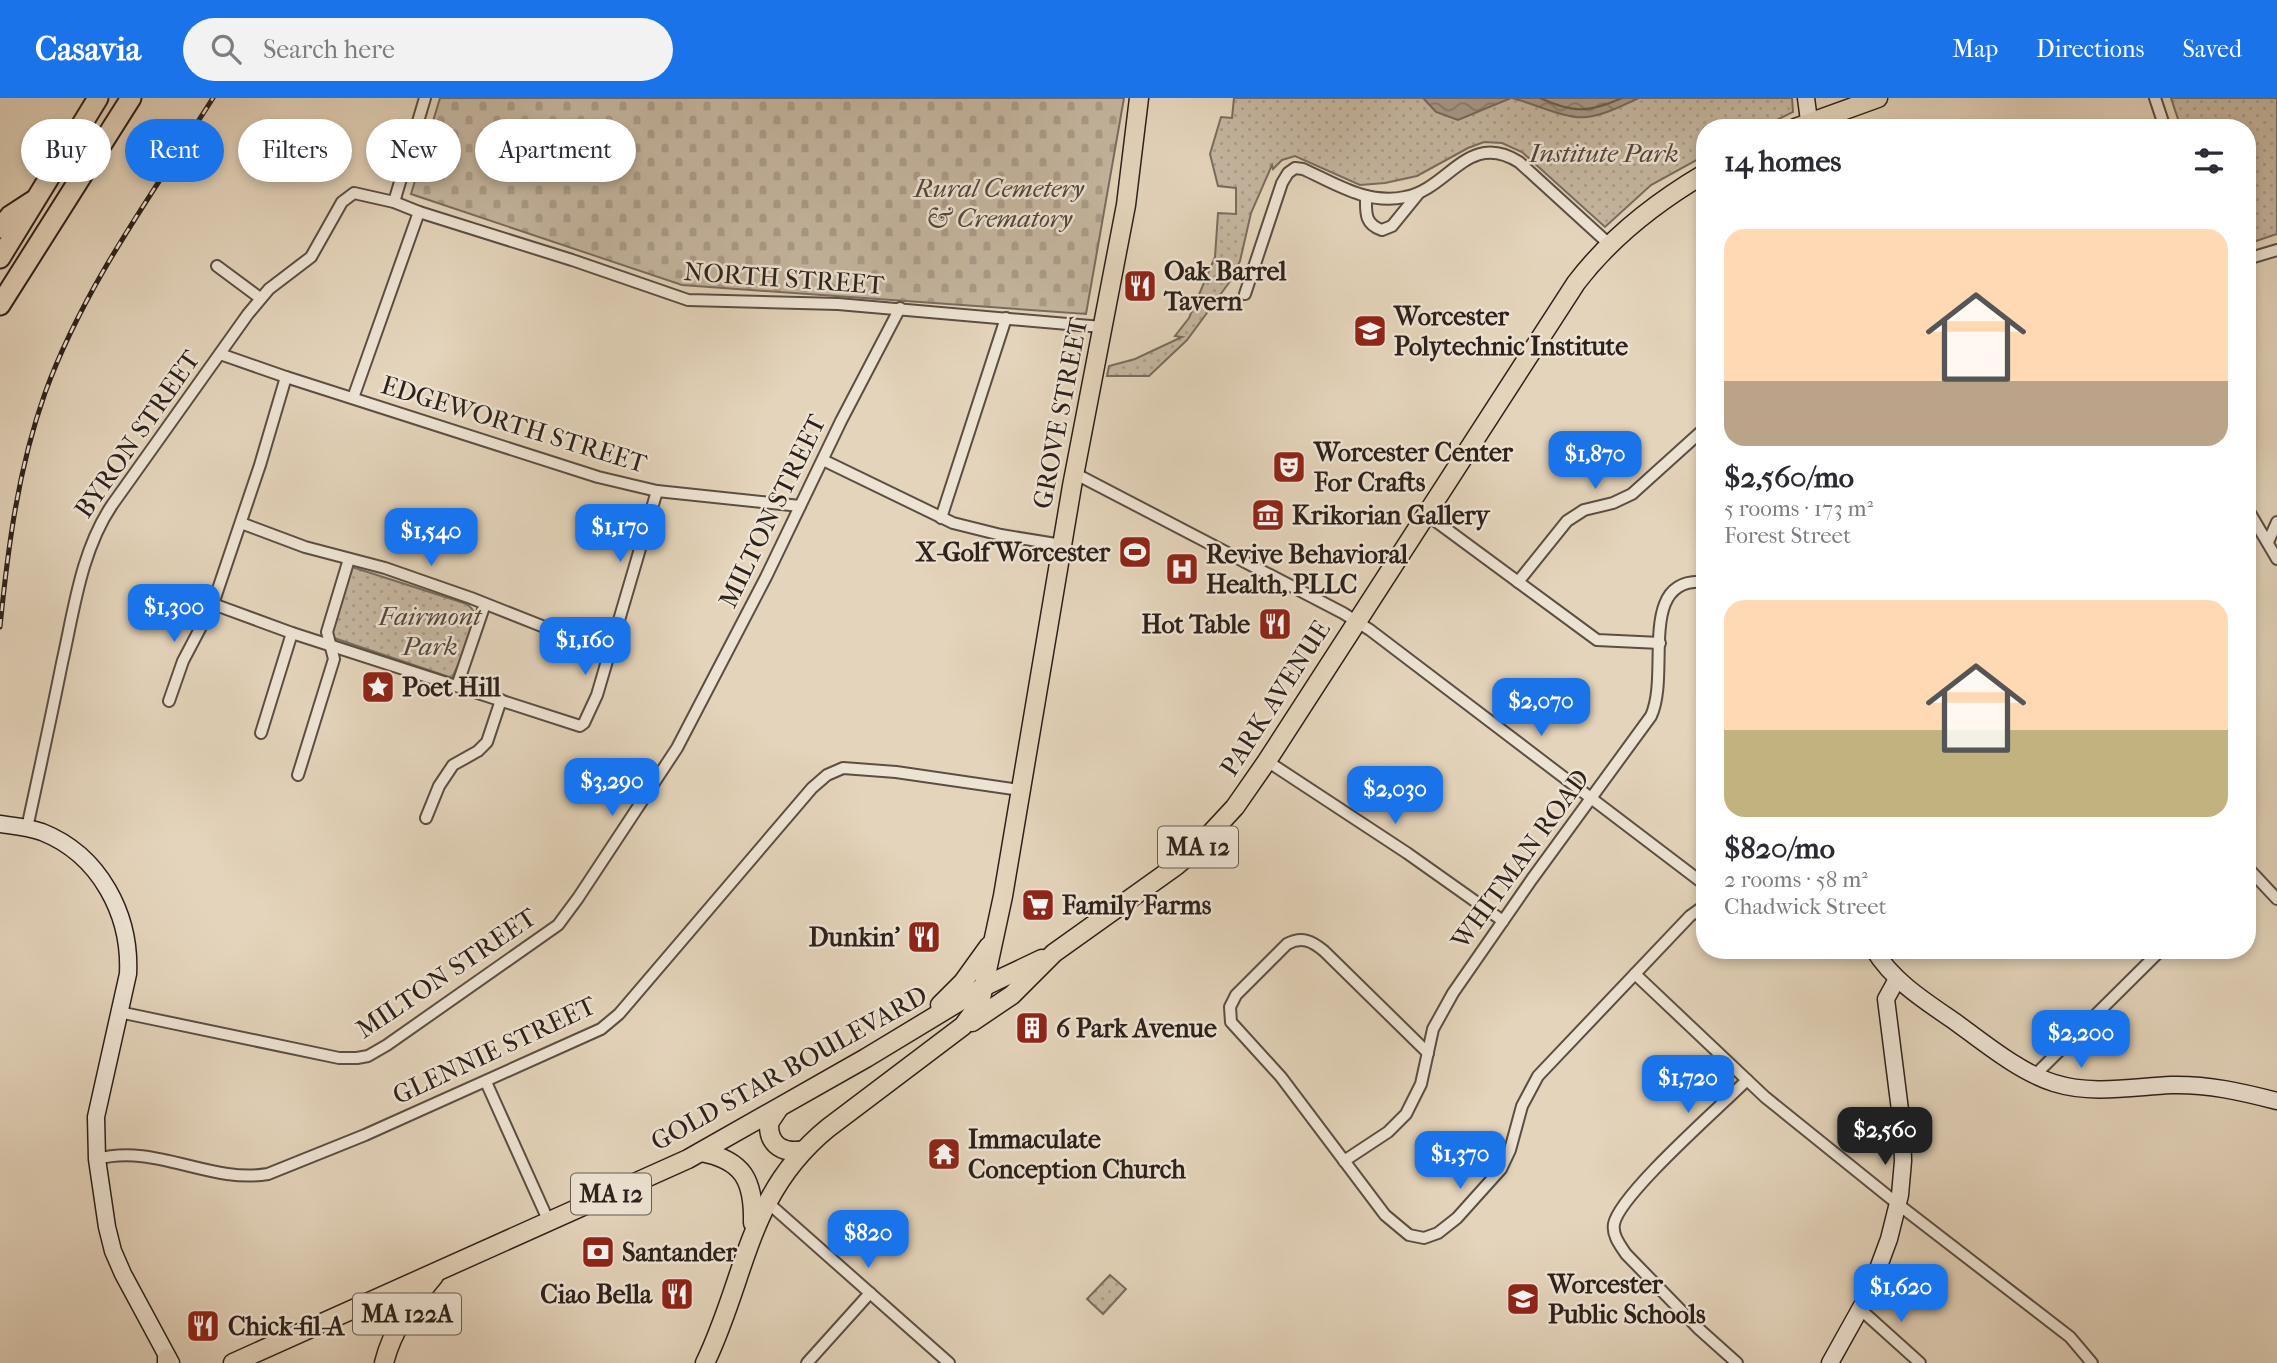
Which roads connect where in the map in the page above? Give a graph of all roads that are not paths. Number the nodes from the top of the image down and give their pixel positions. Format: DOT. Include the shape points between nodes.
graph roads {
  1 [pos="99,98"];
  2 [pos="131,98"];
  3 [pos="425,98"];
  4 [pos="1139,98"];
  5 [pos="1806,98"];
  6 [pos="1878,98"];
  7 [pos="2155,98"];
  8 [pos="1805,119"];
  9 [pos="1823,119"];
  10 [pos="2162,119"];
  11 [pos="1696,179"];
  12 [pos="1421,191"];
  13 [pos="353,194"];
  14 [pos="1366,196"];
  15 [pos="35,198"];
  16 [pos="394,202"];
  17 [pos="418,212"];
  18 [pos="0,228"];
  19 [pos="1609,244"];
  20 [pos="2277,250"];
  21 [pos="2256,256"];
  22 [pos="0,258"];
  23 [pos="217,266"];
  24 [pos="1245,294"];
  25 [pos="260,298"];
  26 [pos="0,305"];
  27 [pos="900,308"];
  28 [pos="1006,318"];
  29 [pos="1102,327"];
  30 [pos="220,354"];
  31 [pos="286,377"];
  32 [pos="353,398"];
  33 [pos="1696,436"];
  34 [pos="823,460"];
  35 [pos="1074,473"];
  36 [pos="657,491"];
  37 [pos="800,506"];
  38 [pos="1426,514"];
  39 [pos="941,518"];
  40 [pos="2277,522"];
  41 [pos="241,523"];
  42 [pos="2256,523"];
  43 [pos="2267,542"];
  44 [pos="1062,545"];
  45 [pos="349,559"];
  46 [pos="2277,559"];
  47 [pos="1518,582"];
  48 [pos="1696,583"];
  49 [pos="213,604"];
  50 [pos="485,604"];
  51 [pos="1357,622"];
  52 [pos="292,633"];
  53 [pos="1660,643"];
  54 [pos="330,646"];
  55 [pos="611,646"];
  56 [pos="457,685"];
  57 [pos="501,700"];
  58 [pos="169,701"];
  59 [pos="261,733"];
  60 [pos="1267,761"];
  61 [pos="298,775"];
  62 [pos="1020,790"];
  63 [pos="1592,799"];
  64 [pos="426,818"];
  65 [pos="1,824"];
  66 [pos="27,828"];
  67 [pos="2256,877"];
  68 [pos="1696,878"];
  69 [pos="2277,899"];
  70 [pos="1696,912"];
  71 [pos="1503,921"];
  72 [pos="992,944"];
  73 [pos="1054,953"];
  74 [pos="1881,959"];
  75 [pos="2152,959"];
  76 [pos="1635,974"];
  77 [pos="1897,978"];
  78 [pos="985,986"];
  79 [pos="120,1012"];
  80 [pos="963,1026"];
  81 [pos="898,1039"];
  82 [pos="1428,1053"];
  83 [pos="2035,1075"];
  84 [pos="1747,1080"];
  85 [pos="486,1082"];
  86 [pos="2275,1097"];
  87 [pos="779,1108"];
  88 [pos="804,1150"];
  89 [pos="701,1152"];
  90 [pos="97,1159"];
  91 [pos="1344,1161"];
  92 [pos="766,1201"];
  93 [pos="1898,1205"];
  94 [pos="549,1222"];
  95 [pos="753,1233"];
  96 [pos="439,1271"];
  97 [pos="870,1293"];
  98 [pos="1860,1309"];
  99 [pos="168,1361"];
  100 [pos="233,1363"];
  101 [pos="384,1363"];
  102 [pos="705,1363"];
  103 [pos="807,1363"];
  104 [pos="949,1363"];
  105 [pos="1737,1363"];
  106 [pos="1830,1363"];
  107 [pos="1920,1363"];
  108 [pos="2092,1363"];
  1 -- 15 [label="highway"];
  2 -- 26 [label="highway"];
  3 -- 16 [label="street"];
  4 -- 29 [label="main road, GROVE STREET" via="1126,205"];
  5 -- 8 [label="main road"];
  6 -- 9 [label="main road"];
  7 -- 10 [label="street"];
  11 -- 19 [label="main road, PARK AVENUE / MA 12"];
  12 -- 14 [label="street" via="1397,198"];
  12 -- 14 [label="street" via="1392,226 1381,230 1367,220"];
  12 -- 19 [label="street" via="1475,155 1501,153 1519,162"];
  13 -- 16 [label="street, NORTH STREET"];
  13 -- 25 [label="street, BYRON STREET" via="342,202 311,257"];
  14 -- 24 [label="street" via="1303,169 1292,169 1282,183"];
  15 -- 18 [label="highway"];
  15 -- 22 [label="highway"];
  16 -- 17 [label="street, NORTH STREET"];
  17 -- 27 [label="street, NORTH STREET" via="688,300"];
  17 -- 32 [label="street"];
  19 -- 38 [label="main road, PARK AVENUE / MA 12" via="1567,295"];
  20 -- 21 [label="street"];
  23 -- 25 [label="street"];
  25 -- 30 [label="street, BYRON STREET"];
  27 -- 28 [label="street, NORTH STREET"];
  27 -- 34 [label="street, MILTON STREET"];
  28 -- 29 [label="street, NORTH STREET"];
  28 -- 39 [label="street"];
  29 -- 35 [label="main road, GROVE STREET"];
  30 -- 31 [label="street, EDGEWORTH STREET"];
  30 -- 66 [label="street, BYRON STREET" via="94,534"];
  31 -- 32 [label="street, EDGEWORTH STREET"];
  31 -- 41 [label="street"];
  32 -- 36 [label="street, EDGEWORTH STREET" via="598,478"];
  33 -- 47 [label="street" via="1632,494 1584,510 1563,524"];
  34 -- 37 [label="street, MILTON STREET"];
  34 -- 39 [label="street"];
  35 -- 44 [label="main road, GROVE STREET"];
  35 -- 51 [label="street"];
  36 -- 37 [label="street, EDGEWORTH STREET"];
  36 -- 55 [label="street"];
  37 -- 79 [label="street, MILTON STREET" via="677,748 558,926 387,1045 357,1058"];
  38 -- 47 [label="street"];
  38 -- 51 [label="main road, PARK AVENUE / MA 12"];
  39 -- 44 [label="street" via="971,529"];
  40 -- 43 [label="street"];
  41 -- 45 [label="street"];
  41 -- 49 [label="street"];
  42 -- 43 [label="street"];
  43 -- 46 [label="street"];
  44 -- 62 [label="main road, GROVE STREET"];
  45 -- 50 [label="street"];
  45 -- 54 [label="street" via="327,632"];
  47 -- 53 [label="street" via="1597,640"];
  48 -- 53 [label="street, WHITMAN ROAD" via="1681,584 1668,594 1662,609"];
  49 -- 52 [label="street"];
  49 -- 58 [label="street" via="183,661"];
  50 -- 55 [label="street" via="557,632"];
  50 -- 56 [label="street"];
  51 -- 60 [label="main road, PARK AVENUE / MA 12"];
  51 -- 63 [label="street"];
  52 -- 54 [label="street"];
  52 -- 59 [label="street"];
  53 -- 63 [label="street, WHITMAN ROAD" via="1655,709"];
  54 -- 56 [label="street"];
  54 -- 61 [label="street" via="334,659"];
  55 -- 57 [label="street" via="597,695 580,726"];
  56 -- 57 [label="street"];
  57 -- 64 [label="street" via="486,742 453,765"];
  60 -- 71 [label="street"];
  60 -- 73 [label="main road, PARK AVENUE / MA 12" via="1235,807 1196,849"];
  62 -- 72 [label="main road, GROVE STREET"];
  62 -- 85 [label="street, GLENNIE STREET" via="872,770 843,768 827,775 612,1021"];
  63 -- 68 [label="street"];
  63 -- 71 [label="street, WHITMAN ROAD"];
  65 -- 66 [label="main road"];
  66 -- 79 [label="main road" via="52,836 79,854 116,904 129,953"];
  67 -- 69 [label="street"];
  70 -- 76 [label="street"];
  71 -- 82 [label="street, WHITMAN ROAD" via="1437,1019"];
  72 -- 78 [label="main road, GROVE STREET"];
  72 -- 81 [label="main road, GROVE STREET" via="953,993"];
  73 -- 78 [label="main road, PARK AVENUE / MA 12"];
  73 -- 80 [label="main road, PARK AVENUE / MA 12" via="1012,995"];
  74 -- 77 [label="main road"];
  75 -- 83 [label="street"];
  76 -- 84 [label="street"];
  76 -- 91 [label="street" via="1538,1076 1521,1106 1504,1165 1438,1233 1420,1238 1403,1232 1385,1216"];
  77 -- 83 [label="main road"];
  77 -- 93 [label="main road" via="1886,999 1902,1126"];
  78 -- 80 [label="main road, GROVE STREET" via="978,1008"];
  78 -- 81 [label="main road, GOLD STAR BOULEVARD / MA 12"];
  79 -- 90 [label="main road" via="96,1117"];
  80 -- 88 [label="main road, GROVE STREET / MA 12"];
  81 -- 87 [label="main road, GOLD STAR BOULEVARD / MA 12"];
  82 -- 91 [label="street, WHITMAN ROAD" via="1421,1084 1406,1114"];
  82 -- 91 [label="street" via="1311,941 1287,944 1236,995 1229,1012 1234,1027 1274,1068"];
  83 -- 86 [label="main road" via="2083,1089 2197,1086"];
  84 -- 93 [label="street"];
  84 -- 105 [label="street" via="1652,1171 1618,1215 1614,1232 1626,1254"];
  85 -- 90 [label="street, GLENNIE STREET" via="264,1175 225,1174 138,1154"];
  85 -- 94 [label="street"];
  87 -- 88 [label="main road" via="769,1124 772,1141 789,1152"];
  87 -- 89 [label="main road, GOLD STAR BOULEVARD / MA 12"];
  88 -- 92 [label="main road, GROVE STREET / MA 12"];
  89 -- 94 [label="main road, GOLD STAR BOULEVARD / MA 12"];
  89 -- 95 [label="main road" via="724,1157 749,1182"];
  90 -- 99 [label="main road" via="113,1251"];
  92 -- 95 [label="main road, GROVE STREET / MA 12"];
  92 -- 97 [label="street"];
  93 -- 98 [label="main road"];
  93 -- 108 [label="street" via="2070,1337"];
  94 -- 96 [label="main road, GOLD STAR BOULEVARD / MA 12"];
  95 -- 102 [label="main road, GROVE STREET / MA 12"];
  96 -- 100 [label="main road, GOLD STAR BOULEVARD / MA 12"];
  96 -- 101 [label="main road, MA 122A" via="419,1293"];
  97 -- 103 [label="street"];
  97 -- 104 [label="street"];
  98 -- 106 [label="main road"];
  98 -- 107 [label="street"];
}
